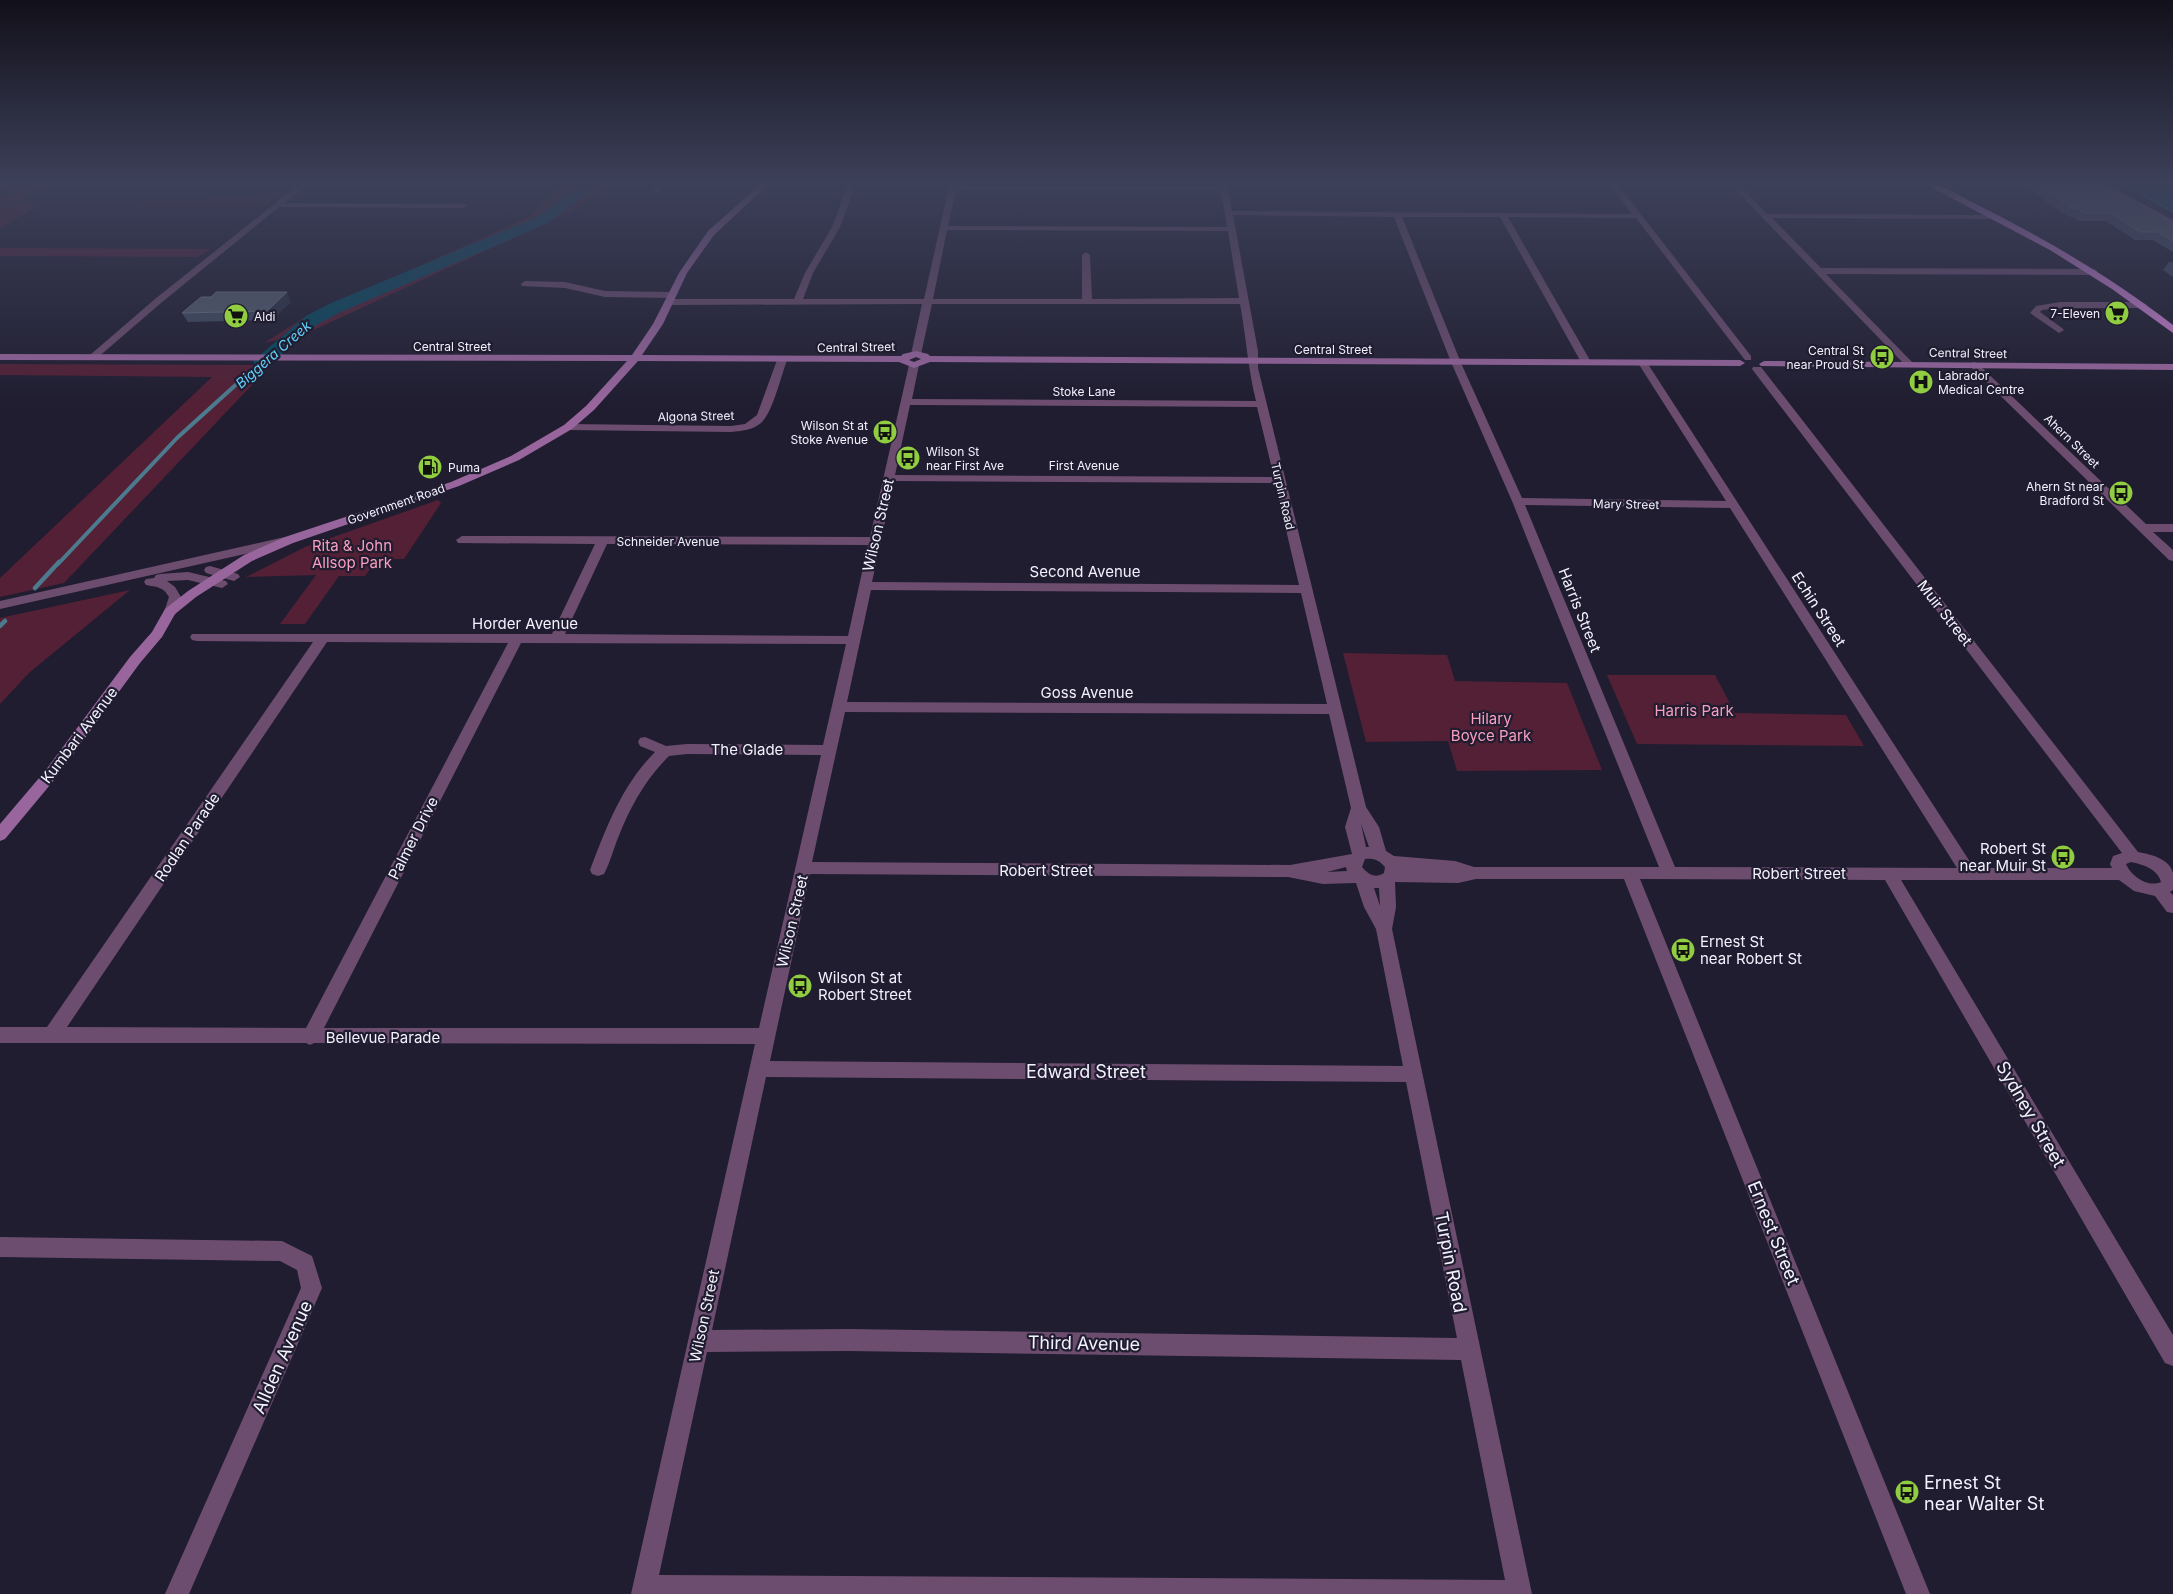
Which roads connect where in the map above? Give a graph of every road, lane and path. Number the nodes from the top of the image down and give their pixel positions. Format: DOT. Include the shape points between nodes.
graph roads {
  1 [pos="213,256"];
  2 [pos="695,256"];
  3 [pos="819,256"];
  4 [pos="938,256"];
  5 [pos="1086,256"];
  6 [pos="1235,256"];
  7 [pos="1414,256"];
  8 [pos="1526,256"];
  9 [pos="1668,256"];
  10 [pos="1804,256"];
  11 [pos="2067,256"];
  12 [pos="2078,256"];
  13 [pos="1818,271"];
  14 [pos="2094,272"];
  15 [pos="526,284"];
  16 [pos="670,298"];
  17 [pos="928,300"];
  18 [pos="1087,300"];
  19 [pos="798,301"];
  20 [pos="1243,301"];
  21 [pos="2142,305"];
  22 [pos="2173,318"];
  23 [pos="2059,330"];
  24 [pos="2173,330"];
  25 [pos="0,357"];
  26 [pos="93,357"];
  27 [pos="635,359"];
  28 [pos="915,359"];
  29 [pos="782,360"];
  30 [pos="1252,361"];
  31 [pos="1744,361"];
  32 [pos="1456,362"];
  33 [pos="1586,362"];
  34 [pos="1643,363"];
  35 [pos="1909,364"];
  36 [pos="1974,365"];
  37 [pos="1760,366"];
  38 [pos="2173,366"];
  39 [pos="905,402"];
  40 [pos="1262,404"];
  41 [pos="568,427"];
  42 [pos="889,478"];
  43 [pos="1279,480"];
  44 [pos="1518,501"];
  45 [pos="1734,505"];
  46 [pos="342,524"];
  47 [pos="2143,528"];
  48 [pos="2173,528"];
  49 [pos="289,540"];
  50 [pos="462,540"];
  51 [pos="602,541"];
  52 [pos="875,541"];
  53 [pos="2173,557"];
  54 [pos="223,579"];
  55 [pos="125,581"];
  56 [pos="865,586"];
  57 [pos="1305,589"];
  58 [pos="0,605"];
  59 [pos="0,609"];
  60 [pos="170,612"];
  61 [pos="157,634"];
  62 [pos="197,637"];
  63 [pos="322,639"];
  64 [pos="516,639"];
  65 [pos="556,640"];
  66 [pos="853,640"];
  67 [pos="838,707"];
  68 [pos="1335,709"];
  69 [pos="645,742"];
  70 [pos="829,750"];
  71 [pos="665,752"];
  72 [pos="1359,808"];
  73 [pos="0,835"];
  74 [pos="2133,856"];
  75 [pos="1358,857"];
  76 [pos="804,868"];
  77 [pos="1387,868"];
  78 [pos="598,870"];
  79 [pos="1288,872"];
  80 [pos="1629,872"];
  81 [pos="1670,872"];
  82 [pos="1889,873"];
  83 [pos="1968,873"];
  84 [pos="2122,874"];
  85 [pos="1360,877"];
  86 [pos="2166,880"];
  87 [pos="2173,907"];
  88 [pos="1384,929"];
  89 [pos="0,1035"];
  90 [pos="51,1036"];
  91 [pos="766,1036"];
  92 [pos="310,1037"];
  93 [pos="759,1069"];
  94 [pos="1413,1074"];
  95 [pos="0,1247"];
  96 [pos="699,1341"];
  97 [pos="1469,1349"];
  98 [pos="2173,1355"];
  99 [pos="644,1591"];
  100 [pos="1520,1593"];
  101 [pos="177,1594"];
  102 [pos="1918,1594"];
  1 -- 26 [label="street"];
  2 -- 16 [label="main road, Government Road"];
  3 -- 19 [label="street"];
  4 -- 17 [label="street, Wilson Street"];
  5 -- 18 [label="street"];
  6 -- 20 [label="street, Turpin Road"];
  7 -- 32 [label="street, Harris Street"];
  8 -- 33 [label="street"];
  9 -- 31 [label="street"];
  10 -- 13 [label="street"];
  11 -- 14 [label="highway"];
  12 -- 22 [label="highway"];
  13 -- 14 [label="street"];
  13 -- 35 [label="street"];
  14 -- 21 [label="highway"];
  15 -- 16 [label="street" via="565,285 605,294"];
  16 -- 19 [label="street"];
  16 -- 27 [label="main road, Government Road"];
  17 -- 18 [label="street"];
  17 -- 19 [label="street"];
  17 -- 28 [label="street, Wilson Street"];
  18 -- 20 [label="street"];
  20 -- 30 [label="street, Turpin Road"];
  21 -- 23 [label="street" via="2039,308 2035,313"];
  21 -- 24 [label="highway"];
  25 -- 26 [label="main road, Central Street"];
  26 -- 27 [label="main road, Central Street"];
  27 -- 29 [label="main road, Central Street"];
  27 -- 41 [label="main road, Government Road"];
  28 -- 29 [label="main road, Central Street"];
  28 -- 30 [label="main road, Central Street"];
  28 -- 39 [label="street, Wilson Street"];
  29 -- 41 [label="street, Algona Street" via="762,415 748,426 731,429"];
  30 -- 32 [label="main road, Central Street"];
  30 -- 40 [label="street, Turpin Road"];
  31 -- 34 [label="main road, Central Street"];
  31 -- 37 [label="main road, Central Street" via="1746,367"];
  32 -- 33 [label="main road, Central Street"];
  32 -- 44 [label="street, Harris Street"];
  33 -- 34 [label="main road, Central Street"];
  34 -- 45 [label="street, Echin Street"];
  35 -- 36 [label="main road, Central Street"];
  35 -- 37 [label="main road, Central Street"];
  36 -- 38 [label="main road, Central Street"];
  36 -- 47 [label="street, Ahern Street"];
  37 -- 74 [label="street, Muir Street"];
  39 -- 40 [label="street, Stoke Lane"];
  39 -- 42 [label="street, Wilson Street"];
  40 -- 43 [label="street, Turpin Road"];
  41 -- 46 [label="main road, Government Road" via="488,470"];
  42 -- 43 [label="street, First Avenue"];
  42 -- 52 [label="street, Wilson Street"];
  43 -- 57 [label="street, Turpin Road"];
  44 -- 45 [label="street, Mary Street"];
  44 -- 81 [label="street, Harris Street"];
  45 -- 83 [label="street, Echin Street"];
  46 -- 49 [label="main road, Government Road"];
  46 -- 54 [label="main road, Government Road"];
  47 -- 48 [label="street"];
  47 -- 53 [label="street, Ahern Street"];
  49 -- 54 [label="main road, Government Road" via="248,558"];
  49 -- 55 [label="street, Government Road"];
  50 -- 51 [label="street, Schneider Avenue"];
  51 -- 52 [label="street, Schneider Avenue"];
  51 -- 65 [label="street"];
  52 -- 56 [label="street, Wilson Street"];
  54 -- 55 [label="street, Government Road" via="171,576"];
  54 -- 60 [label="main road, Kumbari Avenue"];
  54 -- 61 [label="main road, Kumbari Avenue"];
  55 -- 58 [label="street, Government Road"];
  55 -- 59 [label="street, Government Road" via="67,598"];
  55 -- 60 [label="street, Government Road" via="160,582 171,588 175,597"];
  56 -- 57 [label="street, Second Avenue"];
  56 -- 66 [label="street, Wilson Street"];
  57 -- 68 [label="street, Turpin Road"];
  60 -- 61 [label="main road, Kumbari Avenue"];
  61 -- 73 [label="main road, Kumbari Avenue"];
  62 -- 63 [label="street, Horder Avenue"];
  63 -- 64 [label="street, Horder Avenue"];
  63 -- 90 [label="street, Rodlan Parade"];
  64 -- 65 [label="street, Horder Avenue"];
  64 -- 92 [label="street, Palmer Drive"];
  65 -- 66 [label="street, Horder Avenue"];
  66 -- 67 [label="street, Wilson Street"];
  67 -- 68 [label="street, Goss Avenue"];
  67 -- 70 [label="street, Wilson Street"];
  68 -- 72 [label="street, Turpin Road"];
  69 -- 71 [label="street"];
  70 -- 71 [label="street, The Glade" via="687,749"];
  70 -- 76 [label="street, Wilson Street"];
  71 -- 78 [label="street" via="649,768 622,808"];
  72 -- 75 [label="street, Turpin Road" via="1353,827"];
  72 -- 77 [label="street, Turpin Road" via="1371,827"];
  74 -- 84 [label="street" via="2119,860"];
  74 -- 86 [label="street" via="2153,863"];
  75 -- 77 [label="street, Robert Street" via="1366,853"];
  75 -- 79 [label="street, Robert Street"];
  75 -- 85 [label="street, Turpin Road" via="1354,869"];
  76 -- 79 [label="street, Robert Street"];
  76 -- 91 [label="street, Wilson Street"];
  77 -- 80 [label="street, Robert Street" via="1458,877 1476,873"];
  77 -- 85 [label="street, Robert Street" via="1375,883"];
  77 -- 88 [label="street, Turpin Road" via="1388,907"];
  79 -- 85 [label="street, Robert Street" via="1307,876"];
  80 -- 81 [label="street, Robert Street"];
  80 -- 102 [label="street, Ernest Street"];
  81 -- 82 [label="street, Robert Street"];
  82 -- 83 [label="street, Robert Street"];
  82 -- 98 [label="street, Sydney Street"];
  83 -- 84 [label="street, Robert Street"];
  84 -- 86 [label="street" via="2136,884"];
  85 -- 88 [label="street, Turpin Road"];
  86 -- 87 [label="street"];
  88 -- 94 [label="street, Turpin Road"];
  89 -- 90 [label="street, Bellevue Parade"];
  90 -- 92 [label="street, Bellevue Parade"];
  91 -- 92 [label="street, Bellevue Parade"];
  91 -- 93 [label="street, Wilson Street"];
  93 -- 94 [label="street, Edward Street"];
  93 -- 96 [label="street, Wilson Street"];
  94 -- 97 [label="street, Turpin Road"];
  95 -- 101 [label="street, Allden Avenue" via="282,1251 306,1263 312,1288"];
  96 -- 97 [label="street, Third Avenue" via="849,1340"];
  96 -- 99 [label="street, Wilson Street"];
  97 -- 100 [label="street, Turpin Road"];
  99 -- 100 [label="street"];
}
